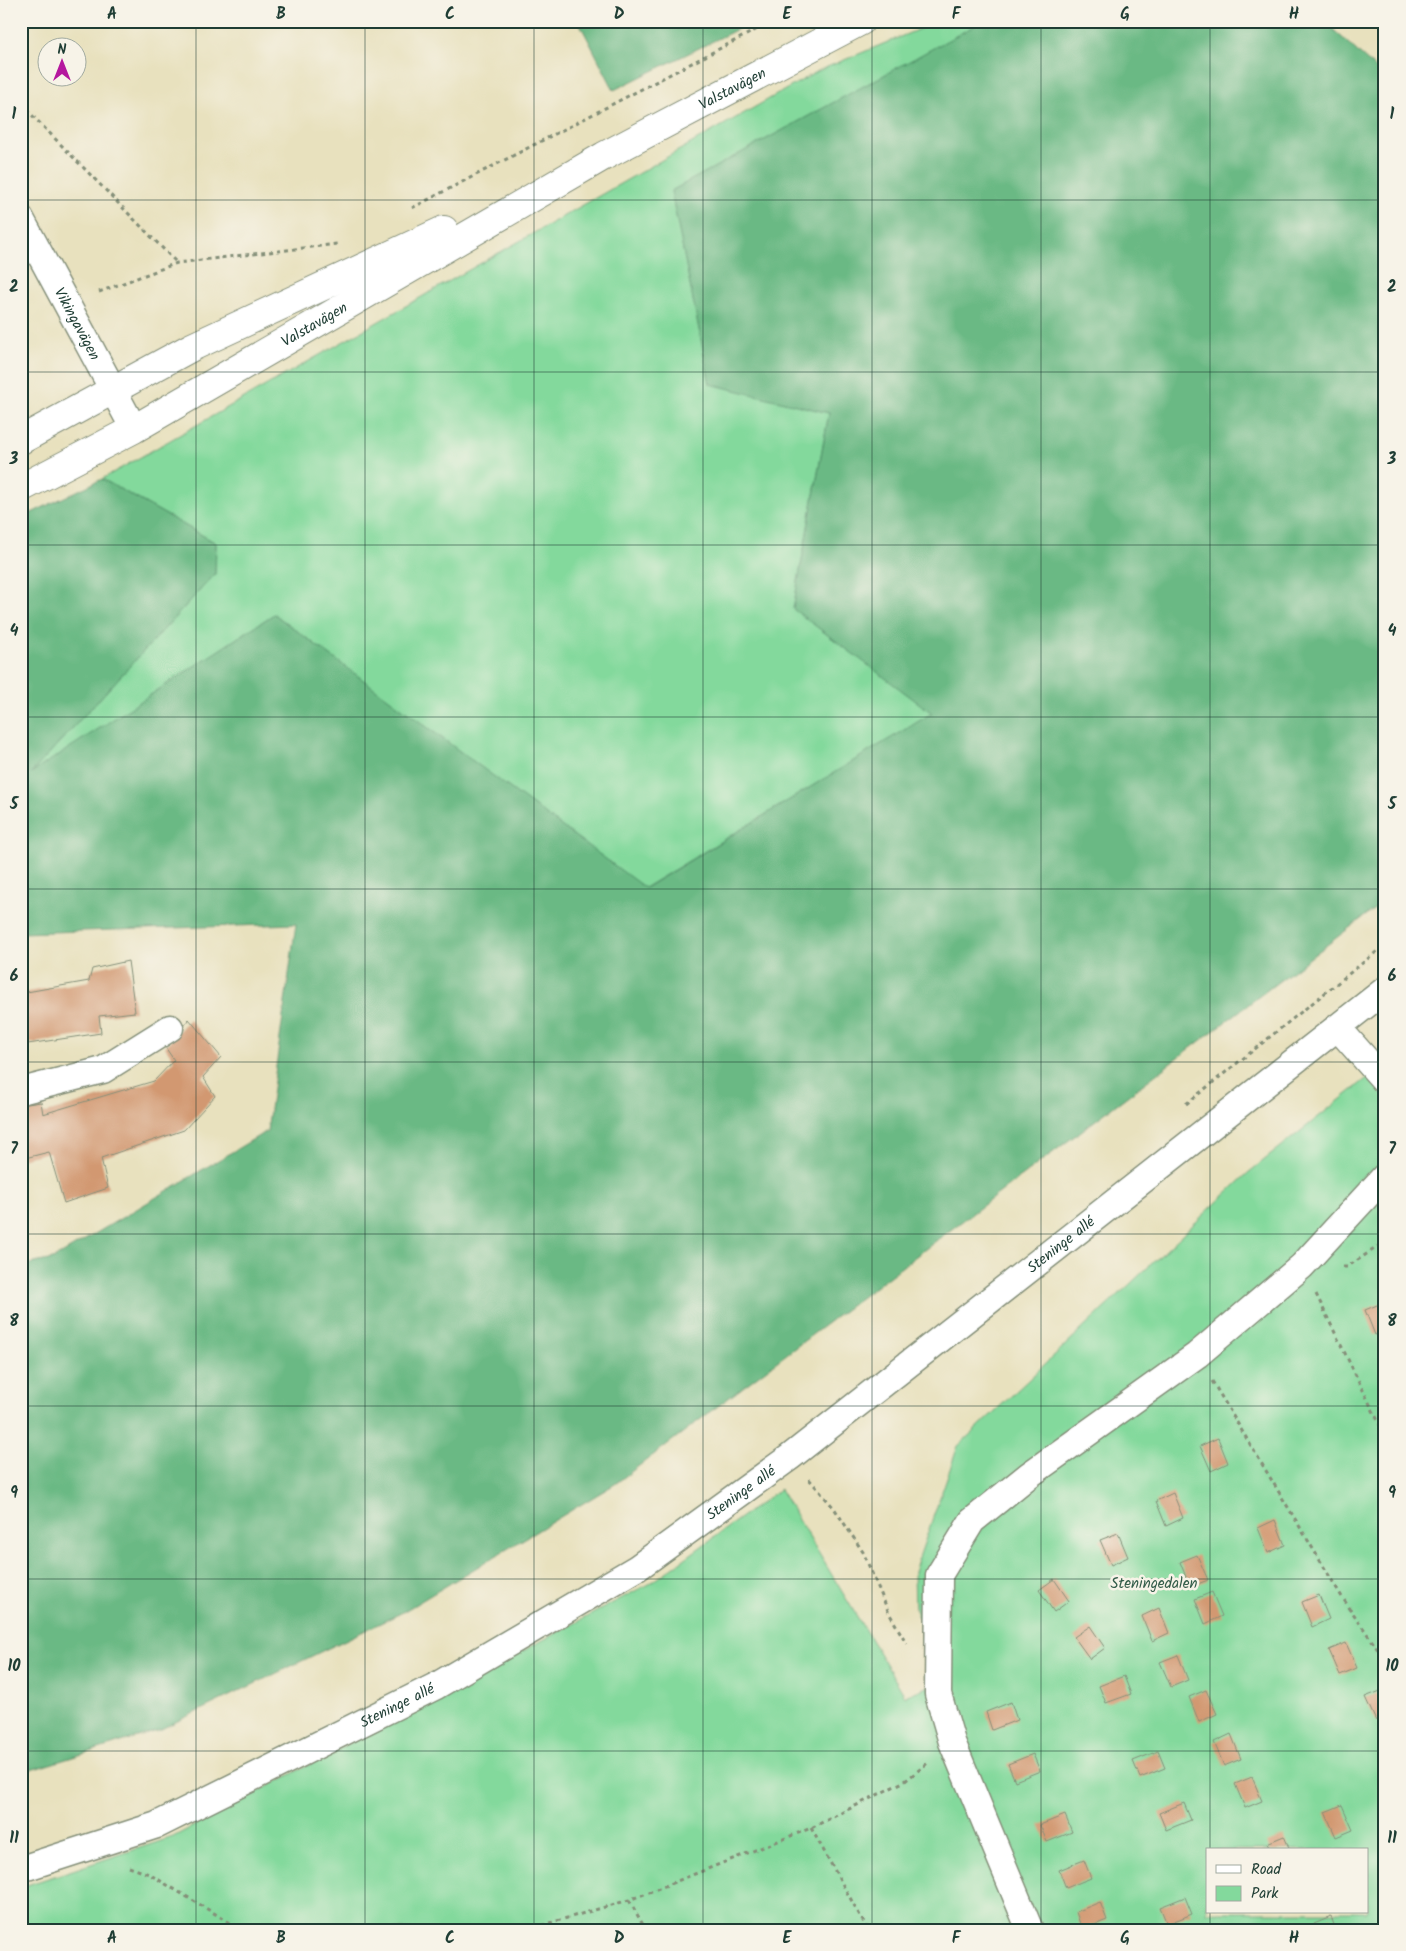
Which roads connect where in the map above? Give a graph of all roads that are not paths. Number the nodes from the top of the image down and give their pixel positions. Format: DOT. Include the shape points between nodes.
graph roads {
  1 [pos="861,21"];
  2 [pos="604,156"];
  3 [pos="21,219"];
  4 [pos="113,390"];
  5 [pos="134,429"];
  6 [pos="21,440"];
  7 [pos="21,488"];
  8 [pos="1385,990"];
  9 [pos="170,1028"];
  10 [pos="1338,1028"];
  11 [pos="1385,1081"];
  12 [pos="21,1091"];
  13 [pos="1385,1176"];
  14 [pos="21,1869"];
  15 [pos="1030,1930"];
  1 -- 2 [label="street, Valstavägen"];
  2 -- 4 [label="street, Valstavägen" via="201,343"];
  2 -- 5 [label="street, Valstavägen"];
  3 -- 4 [label="street, Vikingavägen"];
  4 -- 5 [label="street, Vikingavägen"];
  4 -- 6 [label="street, Valstavägen"];
  5 -- 7 [label="street, Valstavägen"];
  8 -- 10 [label="street, Steninge allé"];
  9 -- 12 [label="street" via="103,1070"];
  10 -- 11 [label="street"];
  10 -- 14 [label="street, Steninge allé" via="790,1457 637,1568 436,1686 157,1825"];
  13 -- 15 [label="street" via="1302,1266 1197,1355 1029,1475 972,1521 939,1575 938,1694 952,1742"];
}
